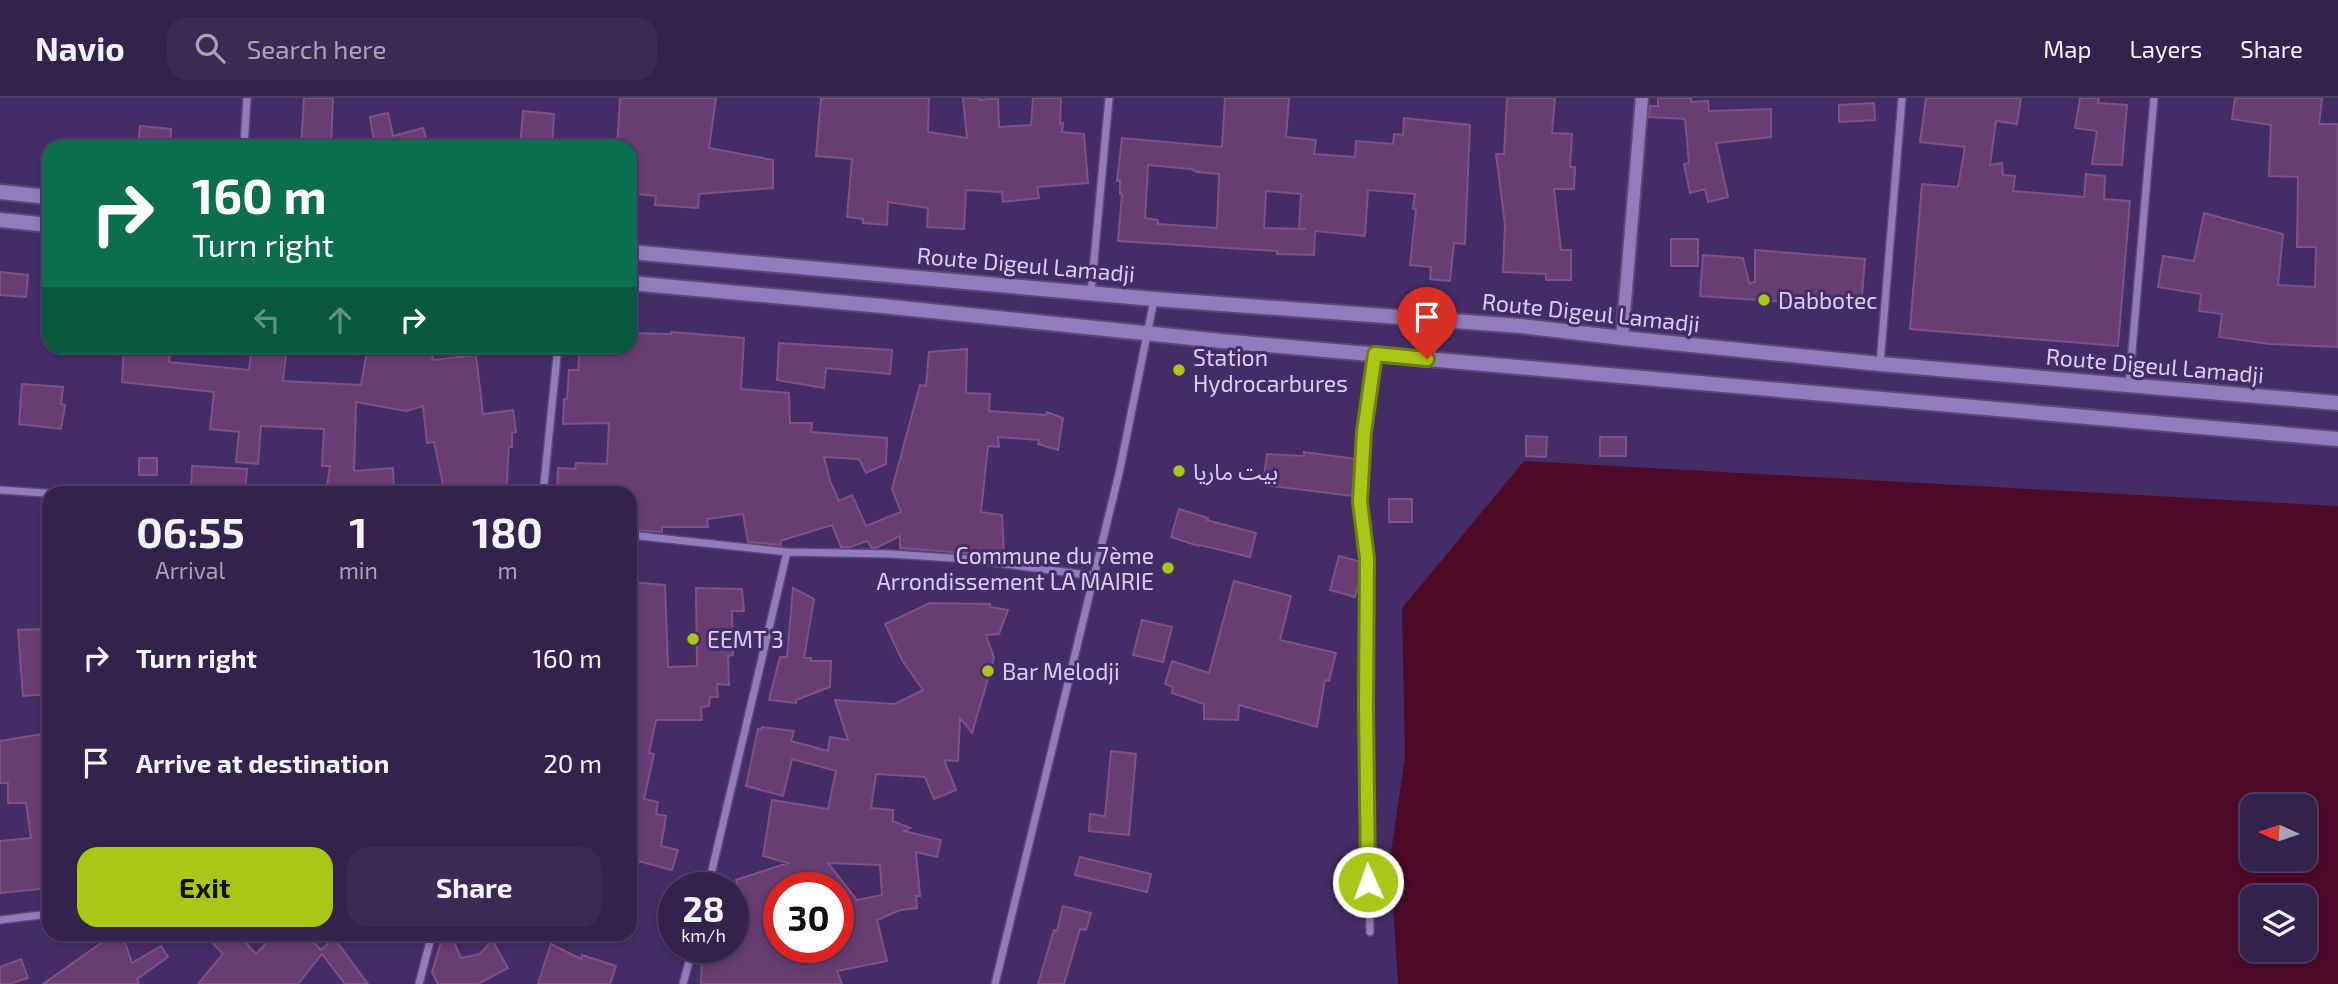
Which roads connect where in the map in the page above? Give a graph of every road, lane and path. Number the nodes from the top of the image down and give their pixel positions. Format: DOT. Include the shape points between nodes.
graph roads {
  1 [pos="247,98"];
  2 [pos="1108,98"];
  3 [pos="1642,98"];
  4 [pos="1902,98"];
  5 [pos="2154,98"];
  6 [pos="244,140"];
  7 [pos="0,192"];
  8 [pos="42,196"];
  9 [pos="0,220"];
  10 [pos="42,224"];
  11 [pos="637,253"];
  12 [pos="637,284"];
  13 [pos="1091,293"];
  14 [pos="1154,299"];
  15 [pos="1149,334"];
  16 [pos="1622,338"];
  17 [pos="557,354"];
  18 [pos="1375,354"];
  19 [pos="1880,364"];
  20 [pos="2129,386"];
  21 [pos="2338,403"];
  22 [pos="2338,439"];
  23 [pos="544,486"];
  24 [pos="0,490"];
  25 [pos="42,493"];
  26 [pos="637,536"];
  27 [pos="787,552"];
  28 [pos="1094,576"];
  29 [pos="712,872"];
  30 [pos="42,915"];
  31 [pos="0,920"];
  32 [pos="1370,932"];
  33 [pos="430,941"];
  34 [pos="689,963"];
  35 [pos="419,984"];
  36 [pos="683,984"];
  37 [pos="995,984"];
  1 -- 6 [label="street"];
  2 -- 13 [label="street"];
  3 -- 16 [label="street"];
  4 -- 19 [label="street"];
  5 -- 20 [label="street"];
  7 -- 8 [label="main road"];
  9 -- 10 [label="main road"];
  11 -- 13 [label="main road, Route Digeul Lamadji"];
  12 -- 15 [label="main road"];
  13 -- 14 [label="main road, Route Digeul Lamadji"];
  14 -- 15 [label="street"];
  14 -- 16 [label="main road, Route Digeul Lamadji" via="1521,326"];
  15 -- 18 [label="main road"];
  15 -- 28 [label="street"];
  16 -- 19 [label="main road, Route Digeul Lamadji"];
  17 -- 23 [label="street"];
  18 -- 22 [label="main road"];
  18 -- 32 [label="street" via="1360,502 1367,558"];
  19 -- 20 [label="main road, Route Digeul Lamadji"];
  20 -- 21 [label="main road, Route Digeul Lamadji"];
  24 -- 25 [label="street"];
  26 -- 27 [label="street"];
  27 -- 28 [label="street" via="967,559"];
  27 -- 29 [label="street"];
  28 -- 37 [label="street"];
  30 -- 31 [label="street"];
  33 -- 35 [label="street"];
  34 -- 36 [label="street"];
}
